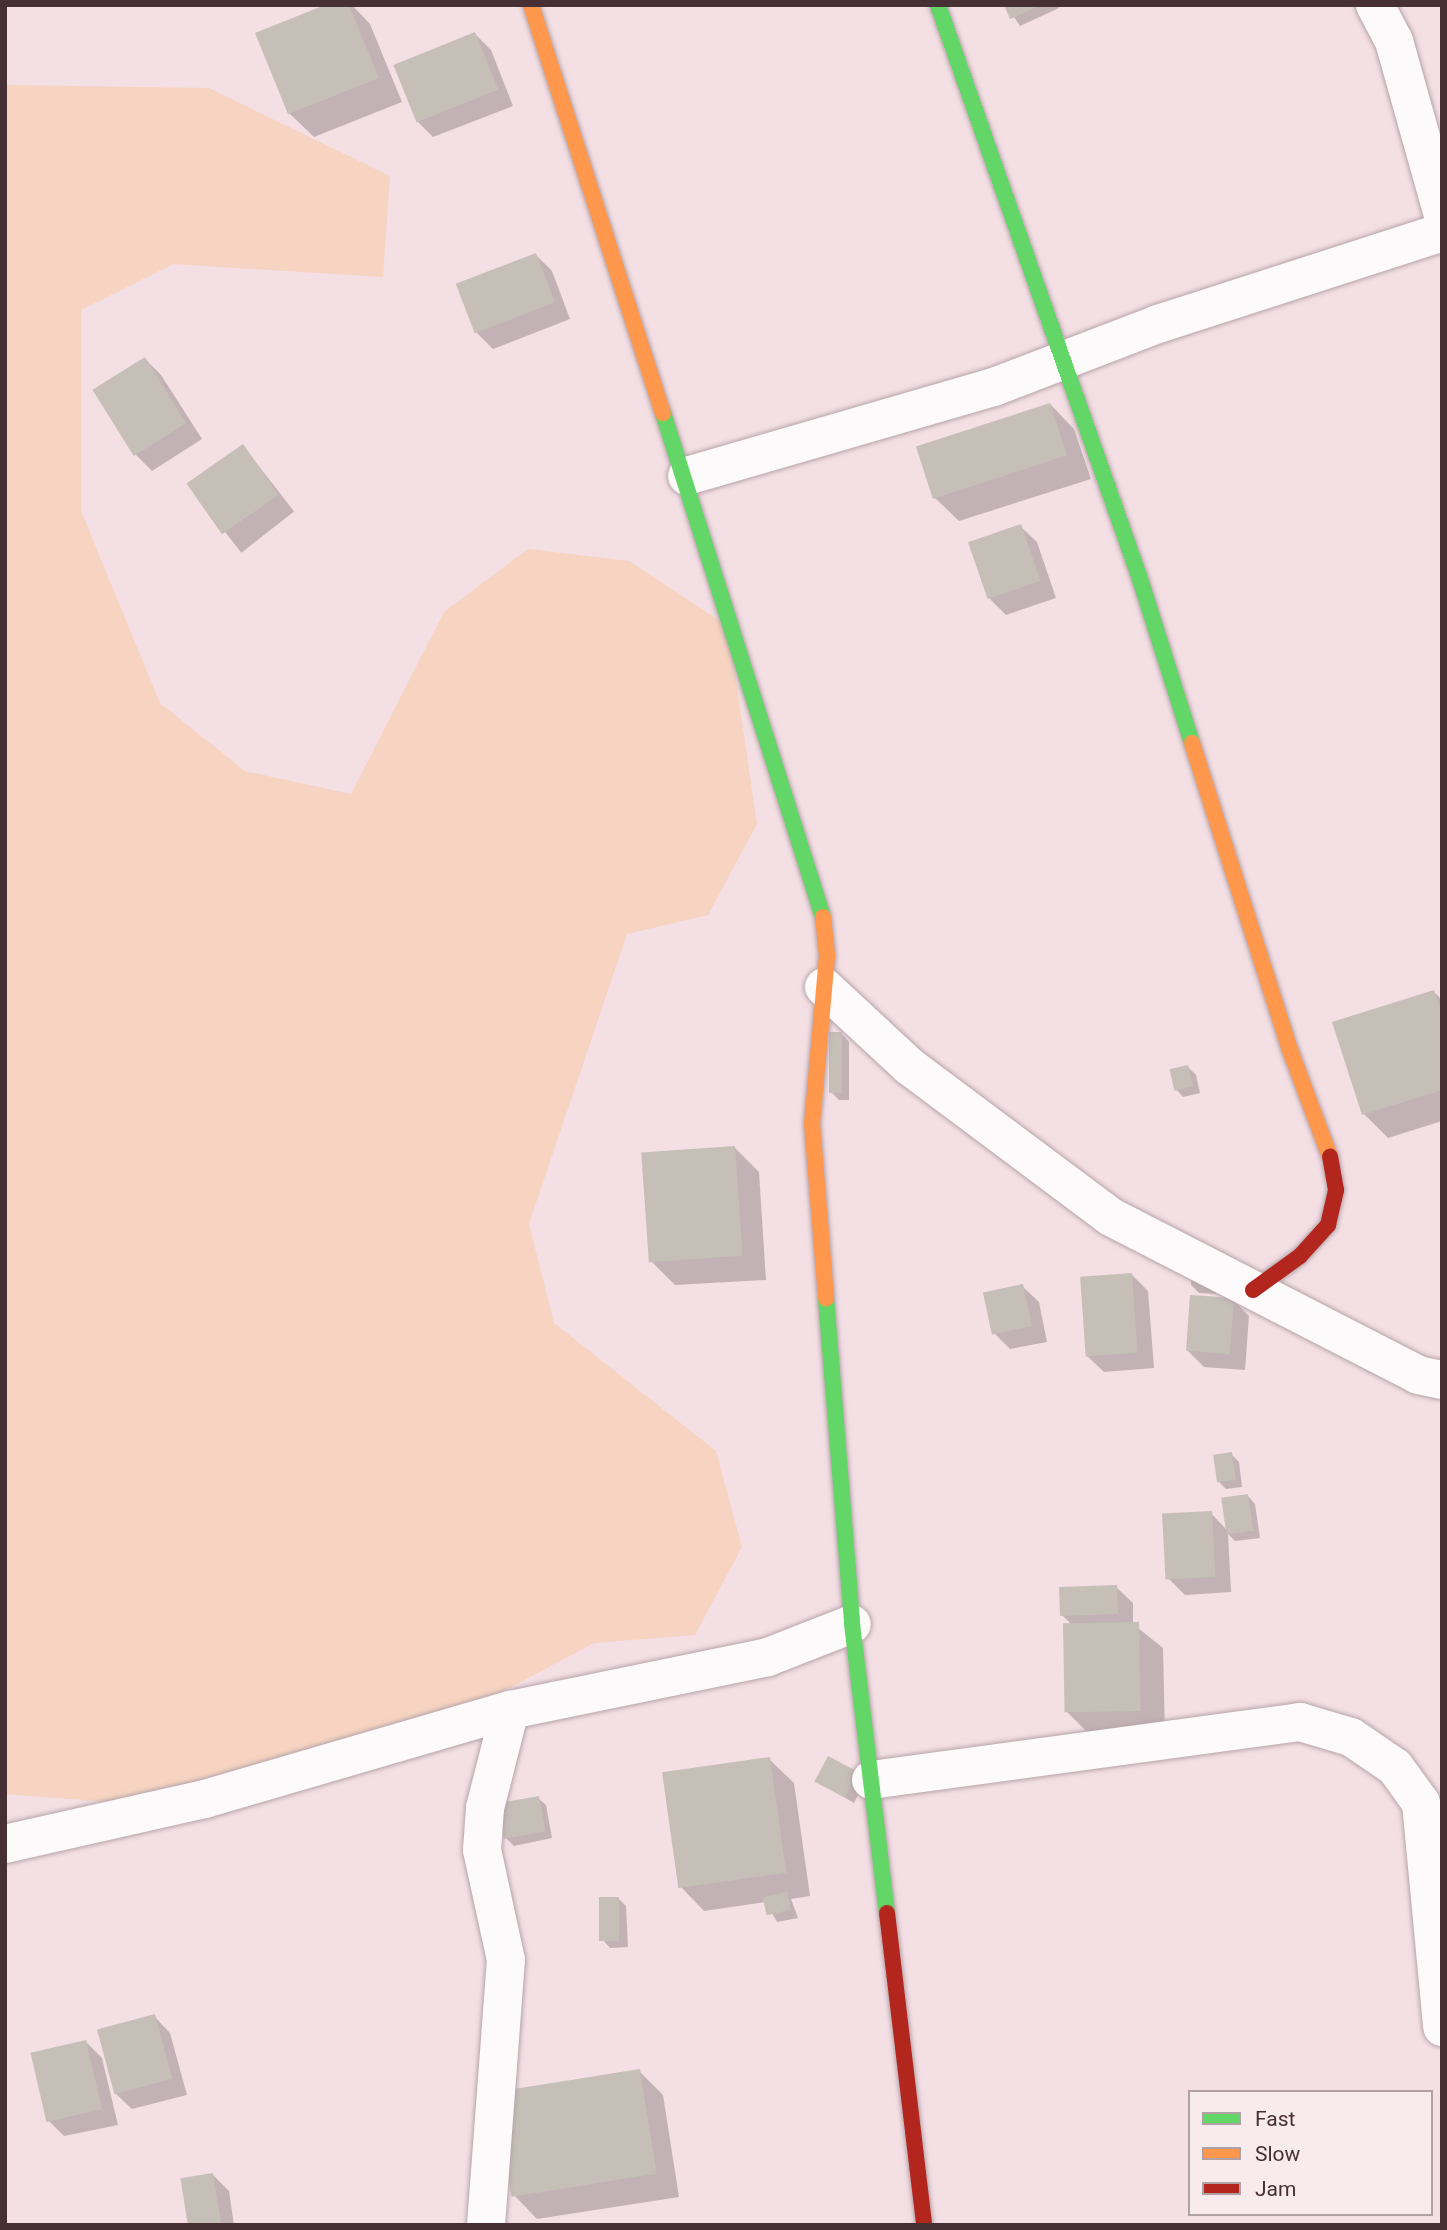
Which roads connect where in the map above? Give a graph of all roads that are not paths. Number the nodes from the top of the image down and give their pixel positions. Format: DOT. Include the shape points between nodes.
graph roads {
  1 [pos="531,5"];
  2 [pos="938,5"];
  3 [pos="1375,5"];
  4 [pos="1442,212"];
  5 [pos="1442,232"];
  6 [pos="1063,363"];
  7 [pos="687,476"];
  8 [pos="824,987"];
  9 [pos="1253,1290"];
  10 [pos="1442,1380"];
  11 [pos="852,1624"];
  12 [pos="510,1710"];
  13 [pos="871,1780"];
  14 [pos="5,1844"];
  15 [pos="1442,2027"];
  16 [pos="486,2225"];
  17 [pos="924,2225"];
  1 -- 7 [label="street"];
  2 -- 6 [label="street"];
  3 -- 4 [label="street" via="1394,41"];
  5 -- 6 [label="street" via="1158,324"];
  6 -- 7 [label="street"];
  6 -- 9 [label="street" via="1139,576 1290,1050 1330,1154 1336,1190 1328,1225 1300,1256"];
  7 -- 8 [label="street" via="822,902 827,956"];
  8 -- 9 [label="street" via="909,1066 1111,1217"];
  8 -- 11 [label="street" via="811,1123"];
  9 -- 10 [label="street" via="1418,1375"];
  11 -- 12 [label="street" via="733,1666"];
  11 -- 13 [label="street"];
  12 -- 14 [label="street" via="432,1729 205,1800"];
  12 -- 16 [label="street" via="485,1808 482,1850 506,1960"];
  13 -- 15 [label="street" via="1300,1722 1351,1737 1395,1767 1421,1803"];
  13 -- 17 [label="street"];
}
